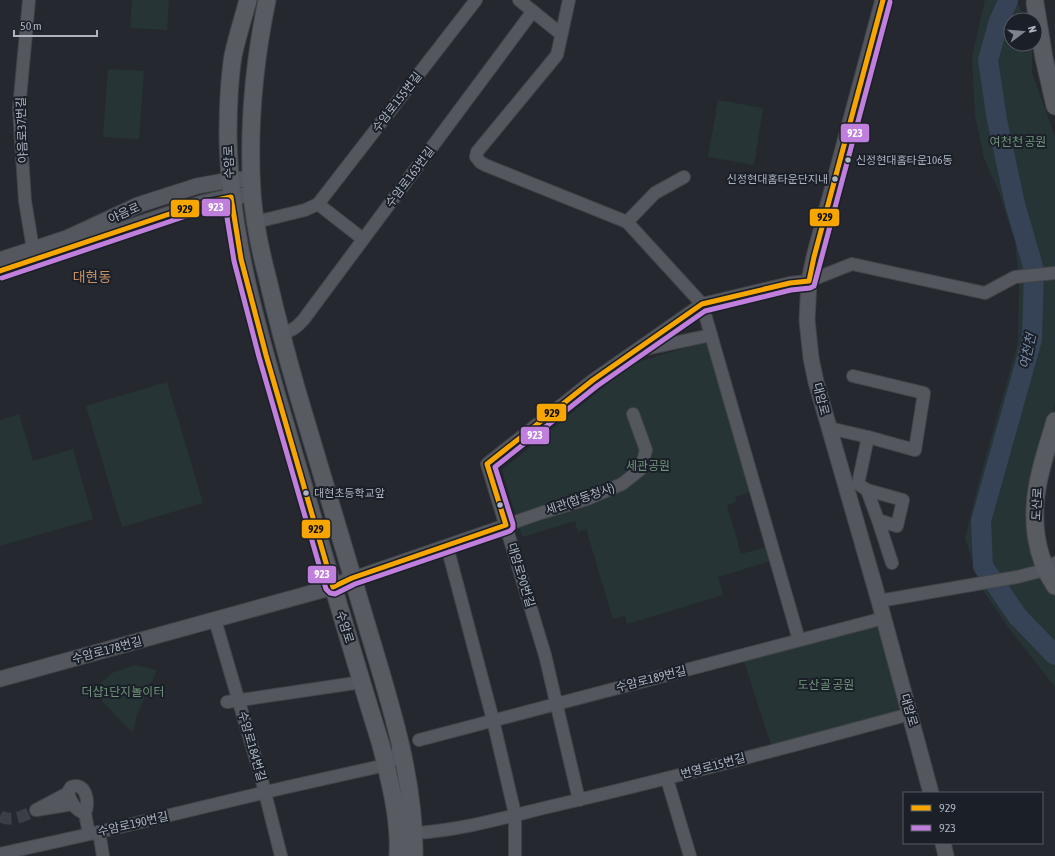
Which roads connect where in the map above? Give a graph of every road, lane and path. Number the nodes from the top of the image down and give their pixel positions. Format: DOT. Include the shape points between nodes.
graph roads {
  1 [pos="29,0"];
  2 [pos="240,0"];
  3 [pos="248,0"];
  4 [pos="268,0"];
  5 [pos="476,0"];
  6 [pos="519,0"];
  7 [pos="569,0"];
  8 [pos="884,0"];
  9 [pos="1037,1"];
  10 [pos="533,12"];
  11 [pos="239,32"];
  12 [pos="561,34"];
  13 [pos="1055,106"];
  14 [pos="684,177"];
  15 [pos="230,180"];
  16 [pos="252,187"];
  17 [pos="231,197"];
  18 [pos="318,204"];
  19 [pos="256,222"];
  20 [pos="627,222"];
  21 [pos="364,240"];
  22 [pos="35,253"];
  23 [pos="0,260"];
  24 [pos="0,271"];
  25 [pos="1055,273"];
  26 [pos="809,281"];
  27 [pos="702,304"];
  28 [pos="281,334"];
  29 [pos="711,335"];
  30 [pos="635,352"];
  31 [pos="853,376"];
  32 [pos="633,414"];
  33 [pos="1055,421"];
  34 [pos="828,428"];
  35 [pos="868,437"];
  36 [pos="867,490"];
  37 [pos="878,520"];
  38 [pos="506,525"];
  39 [pos="447,546"];
  40 [pos="892,563"];
  41 [pos="1050,566"];
  42 [pos="352,578"];
  43 [pos="1055,586"];
  44 [pos="333,587"];
  45 [pos="879,601"];
  46 [pos="884,618"];
  47 [pos="215,620"];
  48 [pos="799,640"];
  49 [pos="0,679"];
  50 [pos="362,682"];
  51 [pos="233,701"];
  52 [pos="556,704"];
  53 [pos="910,714"];
  54 [pos="493,720"];
  55 [pos="400,740"];
  56 [pos="419,740"];
  57 [pos="386,766"];
  58 [pos="667,779"];
  59 [pos="265,792"];
  60 [pos="931,792"];
  61 [pos="579,800"];
  62 [pos="84,813"];
  63 [pos="515,814"];
  64 [pos="94,833"];
  65 [pos="415,833"];
  66 [pos="943,844"];
  67 [pos="0,854"];
  68 [pos="102,856"];
  69 [pos="281,856"];
  70 [pos="398,856"];
  71 [pos="414,856"];
  72 [pos="515,856"];
  73 [pos="690,856"];
  74 [pos="946,856"];
  1 -- 22 [label="street, 야음로37번길" via="19,109 25,201"];
  2 -- 11 [label="street"];
  3 -- 11 [label="main road, 수암로"];
  4 -- 16 [label="main road, 수암로" via="253,91"];
  5 -- 18 [label="street, 수암로155번길"];
  6 -- 10 [label="street"];
  7 -- 12 [label="street"];
  8 -- 26 [label="street, 대암로"];
  9 -- 13 [label="main road" via="1044,58"];
  10 -- 12 [label="street"];
  10 -- 21 [label="street, 수암로163번길"];
  11 -- 15 [label="main road, 수암로" via="230,82"];
  12 -- 20 [label="street" via="557,55 477,152 476,157 485,165"];
  14 -- 20 [label="street" via="655,193"];
  15 -- 16 [label="street, 야음로"];
  15 -- 17 [label="main road, 수암로"];
  15 -- 22 [label="street, 야음로" via="197,186 138,206"];
  16 -- 17 [label="street, 야음로"];
  16 -- 19 [label="main road, 수암로"];
  17 -- 22 [label="street, 야음로" via="202,203"];
  17 -- 44 [label="main road, 수암로" via="241,259 264,348"];
  18 -- 19 [label="street" via="305,210"];
  18 -- 21 [label="street"];
  19 -- 28 [label="main road, 수암로"];
  20 -- 27 [label="street"];
  21 -- 28 [label="street, 수암로163번길" via="304,319 296,328"];
  22 -- 23 [label="street, 야음로"];
  22 -- 24 [label="street, 야음로"];
  25 -- 26 [label="street, 대암로90번길" via="1015,278 984,293 852,264"];
  26 -- 27 [label="street, 대암로90번길" via="790,283"];
  26 -- 34 [label="street, 대암로" via="807,320 811,358"];
  27 -- 29 [label="street"];
  27 -- 30 [label="street, 대암로90번길"];
  28 -- 42 [label="main road, 수암로"];
  29 -- 30 [label="street"];
  29 -- 48 [label="street"];
  30 -- 38 [label="street, 대암로90번길" via="593,380 487,464"];
  31 -- 35 [label="street" via="924,393 915,450"];
  32 -- 38 [label="street, 세관(합동청사)" via="646,450 641,469 622,484 593,497"];
  33 -- 41 [label="main road, 도산로" via="1038,483 1035,519 1037,545"];
  34 -- 35 [label="street"];
  34 -- 45 [label="street, 대암로"];
  35 -- 36 [label="street" via="858,484"];
  36 -- 37 [label="street"];
  36 -- 37 [label="street" via="903,500 897,526"];
  37 -- 40 [label="street"];
  38 -- 39 [label="street"];
  38 -- 52 [label="street, 대암로90번길" via="545,655"];
  39 -- 42 [label="street"];
  39 -- 54 [label="street"];
  41 -- 43 [label="main road, 도산로"];
  41 -- 45 [label="street" via="1017,577"];
  42 -- 44 [label="street, 수암로178번길"];
  42 -- 55 [label="main road, 수암로"];
  44 -- 47 [label="street, 수암로178번길"];
  44 -- 50 [label="main road, 수암로"];
  45 -- 46 [label="street, 대암로"];
  46 -- 48 [label="street, 수암로189번길"];
  46 -- 53 [label="street, 대암로"];
  47 -- 49 [label="street, 수암로178번길"];
  47 -- 51 [label="street"];
  48 -- 52 [label="street, 수암로189번길"];
  50 -- 51 [label="street"];
  50 -- 57 [label="main road, 수암로"];
  51 -- 59 [label="street, 수암로184번길"];
  52 -- 54 [label="street, 수암로189번길"];
  52 -- 61 [label="street, 대암로90번길"];
  53 -- 58 [label="street, 번영로15번길"];
  53 -- 60 [label="street, 대암로"];
  54 -- 56 [label="street, 수암로189번길"];
  54 -- 63 [label="street"];
  55 -- 57 [label="street" via="396,756"];
  55 -- 65 [label="main road, 수암로"];
  57 -- 59 [label="street, 수암로190번길"];
  57 -- 70 [label="main road, 수암로" via="395,800"];
  58 -- 61 [label="street, 번영로15번길"];
  58 -- 73 [label="street"];
  59 -- 64 [label="street, 수암로190번길"];
  59 -- 69 [label="street"];
  61 -- 63 [label="street, 번영로15번길"];
  62 -- 62 [label="street" via="88,800 80,786 74,786 69,789 71,799 81,813"];
  62 -- 64 [label="street"];
  63 -- 65 [label="street, 번영로15번길" via="482,824"];
  63 -- 72 [label="street"];
  64 -- 67 [label="street, 수암로190번길"];
  64 -- 68 [label="street"];
  65 -- 71 [label="main road, 수암로"];
  66 -- 74 [label="street"];
}
